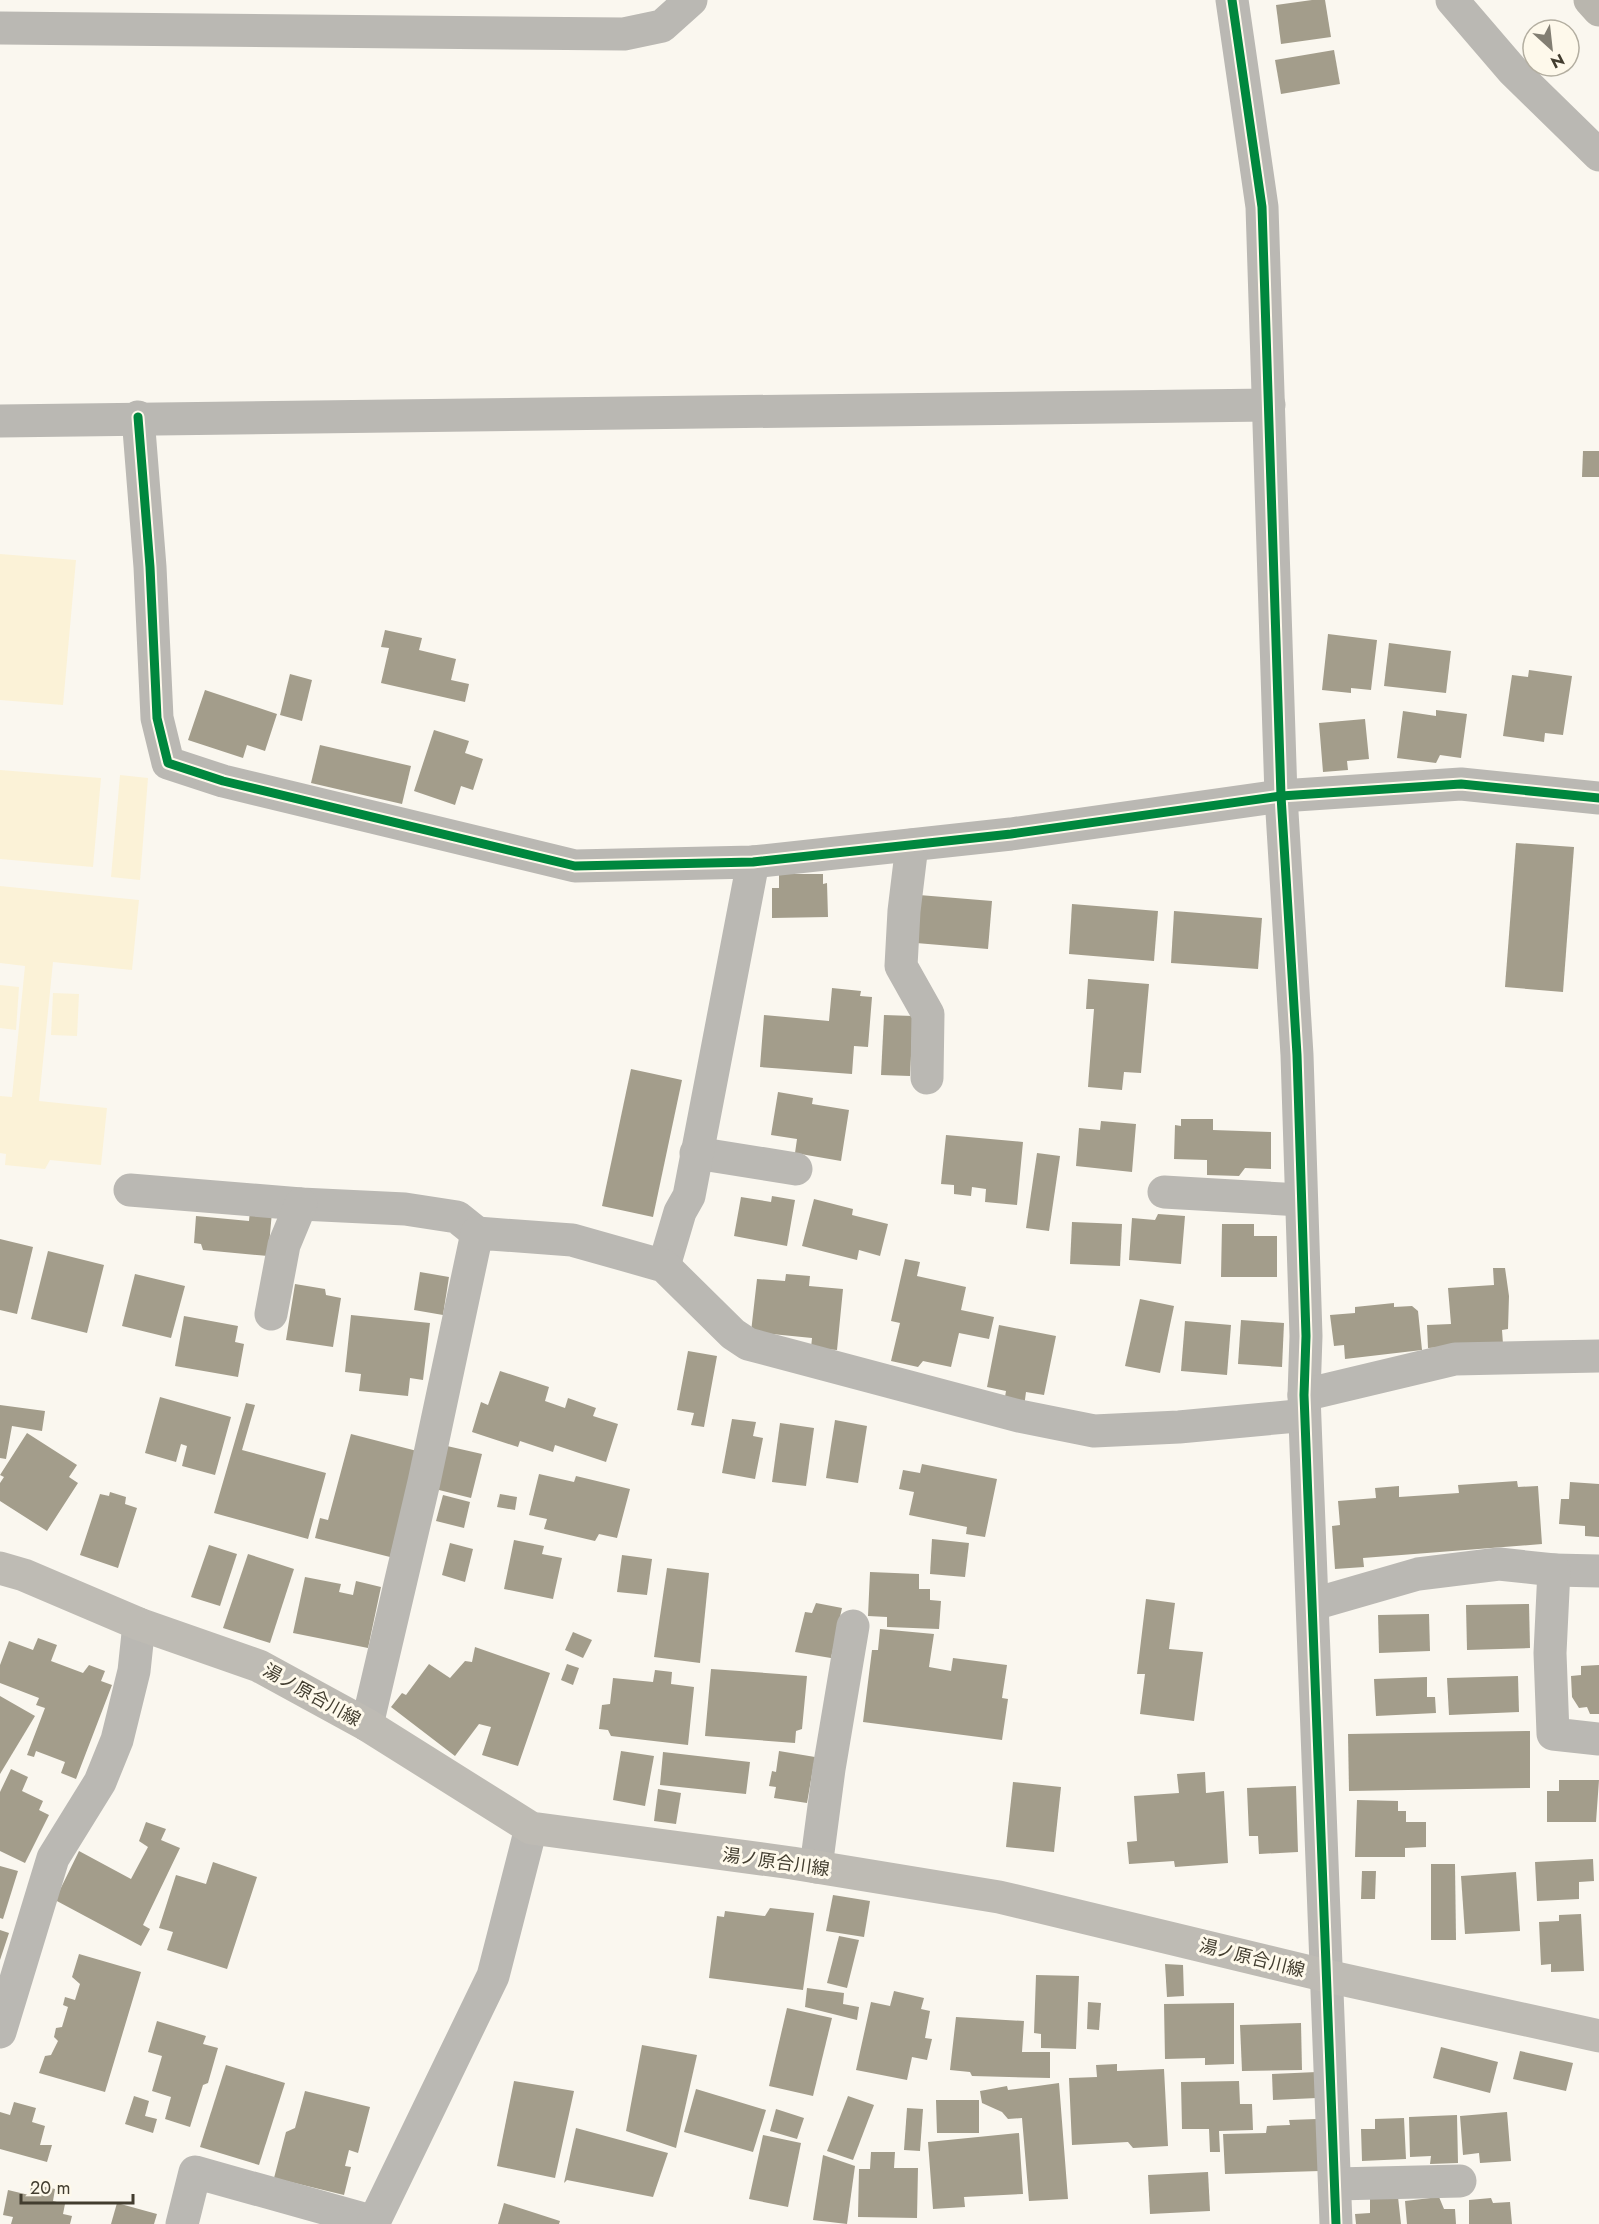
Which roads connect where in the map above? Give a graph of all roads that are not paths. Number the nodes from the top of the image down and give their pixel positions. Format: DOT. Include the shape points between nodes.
graph roads {
  1 [pos="691,0"];
  2 [pos="1232,0"];
  3 [pos="1452,0"];
  4 [pos="1590,0"];
  5 [pos="1599,10"];
  6 [pos="0,28"];
  7 [pos="1599,155"];
  8 [pos="1269,405"];
  9 [pos="138,417"];
  10 [pos="0,421"];
  11 [pos="1281,796"];
  12 [pos="1599,798"];
  13 [pos="912,845"];
  14 [pos="753,862"];
  15 [pos="927,1078"];
  16 [pos="696,1153"];
  17 [pos="796,1169"];
  18 [pos="130,1190"];
  19 [pos="1164,1192"];
  20 [pos="1301,1200"];
  21 [pos="302,1204"];
  22 [pos="477,1233"];
  23 [pos="664,1266"];
  24 [pos="271,1314"];
  25 [pos="1599,1356"];
  26 [pos="1301,1405"];
  27 [pos="0,1568"];
  28 [pos="1554,1570"];
  29 [pos="1599,1571"];
  30 [pos="1314,1604"];
  31 [pos="139,1624"];
  32 [pos="853,1626"];
  33 [pos="367,1725"];
  34 [pos="1599,1739"];
  35 [pos="531,1828"];
  36 [pos="816,1868"];
  37 [pos="1327,1976"];
  38 [pos="0,2032"];
  39 [pos="1599,2036"];
  40 [pos="1460,2181"];
  41 [pos="1336,2184"];
  42 [pos="374,2223"];
  43 [pos="182,2224"];
  44 [pos="1336,2224"];
  1 -- 6 [label="street" via="662,26 624,34"];
  2 -- 8 [label="street" via="1262,207"];
  3 -- 7 [label="street" via="1513,71"];
  4 -- 5 [label="highway"];
  8 -- 9 [label="street"];
  8 -- 11 [label="street"];
  9 -- 10 [label="street"];
  9 -- 14 [label="street" via="157,718 168,763 223,781 575,866"];
  11 -- 12 [label="street" via="1461,784"];
  11 -- 13 [label="street"];
  11 -- 20 [label="street" via="1297,1055"];
  13 -- 14 [label="street"];
  13 -- 15 [label="street" via="901,966 928,1014"];
  14 -- 16 [label="street"];
  16 -- 17 [label="street"];
  16 -- 23 [label="street" via="689,1196 680,1212"];
  18 -- 21 [label="street"];
  19 -- 20 [label="street"];
  20 -- 26 [label="street" via="1306,1336"];
  21 -- 22 [label="street" via="405,1209 457,1217"];
  21 -- 24 [label="street" via="284,1245"];
  22 -- 23 [label="street" via="572,1240"];
  22 -- 33 [label="street"];
  23 -- 26 [label="street" via="748,1344 1019,1416 1094,1431 1179,1427"];
  25 -- 26 [label="street" via="1455,1359"];
  26 -- 30 [label="street"];
  27 -- 31 [label="main road, 湯ノ原合川線"];
  28 -- 29 [label="street"];
  28 -- 30 [label="street" via="1499,1564 1418,1574"];
  28 -- 34 [label="street" via="1550,1653 1553,1734"];
  30 -- 37 [label="street"];
  31 -- 33 [label="main road, 湯ノ原合川線" via="260,1666"];
  31 -- 38 [label="street" via="134,1671 117,1740 100,1782 53,1858"];
  32 -- 36 [label="street"];
  33 -- 35 [label="main road, 湯ノ原合川線"];
  35 -- 36 [label="main road, 湯ノ原合川線"];
  35 -- 42 [label="street" via="493,1976"];
  36 -- 37 [label="main road, 湯ノ原合川線" via="999,1897"];
  37 -- 39 [label="main road, 湯ノ原合川線"];
  37 -- 41 [label="street"];
  40 -- 41 [label="street"];
  41 -- 44 [label="street"];
  42 -- 43 [label="street" via="195,2172"];
}
